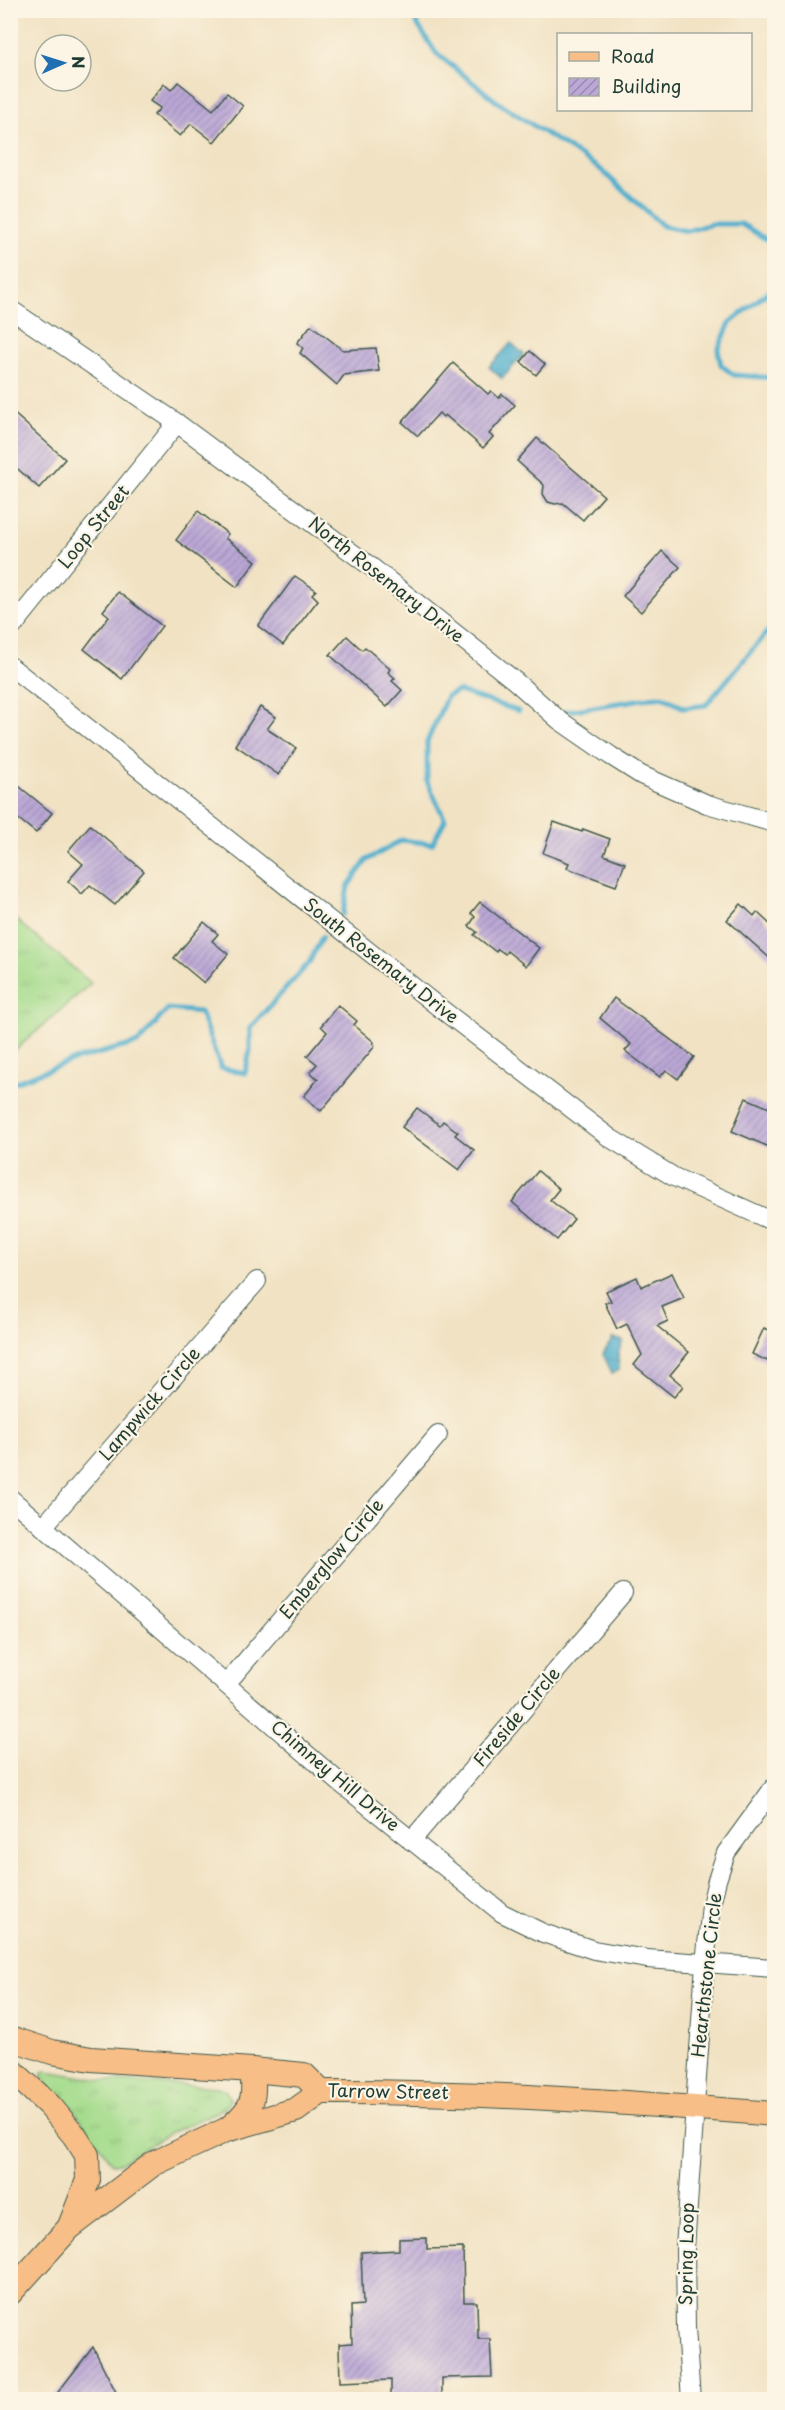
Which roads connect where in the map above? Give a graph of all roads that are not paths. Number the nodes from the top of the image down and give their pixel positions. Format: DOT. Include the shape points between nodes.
graph roads {
  1 [pos="10,309"];
  2 [pos="177,423"];
  3 [pos="10,630"];
  4 [pos="10,666"];
  5 [pos="774,823"];
  6 [pos="774,1222"];
  7 [pos="257,1281"];
  8 [pos="438,1435"];
  9 [pos="10,1498"];
  10 [pos="43,1527"];
  11 [pos="623,1593"];
  12 [pos="227,1683"];
  13 [pos="774,1787"];
  14 [pos="411,1841"];
  15 [pos="705,1964"];
  16 [pos="774,1968"];
  17 [pos="10,2038"];
  18 [pos="10,2069"];
  19 [pos="252,2070"];
  20 [pos="321,2092"];
  21 [pos="696,2108"];
  22 [pos="774,2114"];
  23 [pos="226,2130"];
  24 [pos="69,2228"];
  25 [pos="10,2293"];
  26 [pos="691,2400"];
  1 -- 2 [label="street, North Rosemary Drive"];
  2 -- 3 [label="street, Loop Street"];
  2 -- 5 [label="street, North Rosemary Drive" via="374,569 559,720 611,756 641,775 707,804"];
  4 -- 6 [label="street, South Rosemary Drive" via="436,1005 610,1138 691,1185"];
  7 -- 10 [label="street, Lampwick Circle"];
  8 -- 12 [label="street, Emberglow Circle"];
  9 -- 10 [label="street, Chimney Hill Drive"];
  10 -- 12 [label="street, Chimney Hill Drive"];
  11 -- 14 [label="street, Fireside Circle"];
  12 -- 14 [label="street, Chimney Hill Drive"];
  13 -- 15 [label="street, Hearthstone Circle" via="726,1853 711,1905"];
  14 -- 15 [label="street, Chimney Hill Drive" via="502,1913 543,1933 594,1950"];
  15 -- 16 [label="street, Chimney Hill Drive"];
  15 -- 21 [label="street, Hearthstone Circle"];
  17 -- 19 [label="main road, Tarrow Street" via="52,2052 91,2059"];
  18 -- 24 [label="main road" via="50,2106 87,2155 88,2180"];
  19 -- 20 [label="main road, Tarrow Street" via="304,2075"];
  19 -- 23 [label="main road" via="252,2105"];
  20 -- 21 [label="main road, Tarrow Street" via="472,2094"];
  20 -- 23 [label="main road" via="297,2110"];
  21 -- 22 [label="main road, Tarrow Street"];
  21 -- 26 [label="street, Spring Loop" via="685,2248"];
  23 -- 24 [label="main road" via="153,2164"];
  24 -- 25 [label="main road"];
}
